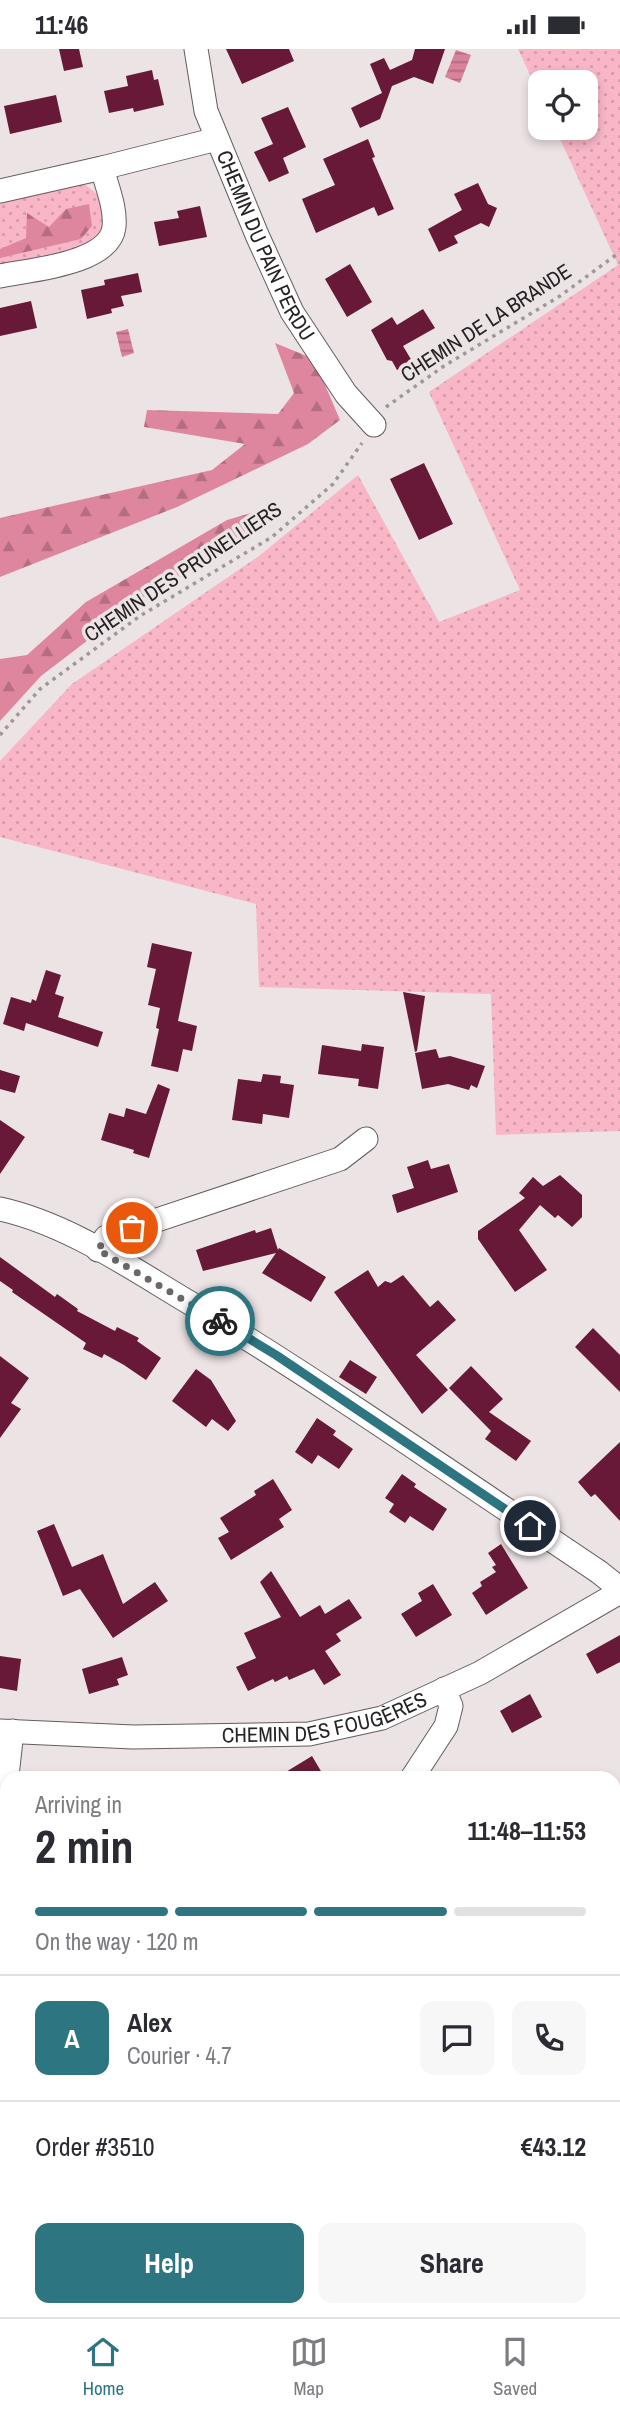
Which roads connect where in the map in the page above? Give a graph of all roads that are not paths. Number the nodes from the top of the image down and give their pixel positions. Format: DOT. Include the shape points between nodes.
graph roads {
  1 [pos="196,49"];
  2 [pos="217,139"];
  3 [pos="102,168"];
  4 [pos="0,191"];
  5 [pos="0,276"];
  6 [pos="374,425"];
  7 [pos="366,1139"];
  8 [pos="0,1209"];
  9 [pos="98,1250"];
  10 [pos="620,1592"];
  11 [pos="444,1689"];
  12 [pos="6,1731"];
  13 [pos="4,1771"];
  14 [pos="416,1771"];
  1 -- 2 [label="street, CHEMIN DU PAIN PERDU" via="206,111"];
  2 -- 3 [label="street"];
  2 -- 6 [label="street, CHEMIN DU PAIN PERDU" via="292,312 346,394"];
  3 -- 4 [label="street"];
  3 -- 5 [label="street" via="114,213 114,231 105,245 89,257"];
  7 -- 9 [label="street" via="340,1159 106,1237"];
  8 -- 9 [label="street" via="60,1230"];
  9 -- 10 [label="street" via="276,1355 599,1572"];
  10 -- 11 [label="street, CHEMIN DES FOUGÈRES"];
  11 -- 12 [label="street, CHEMIN DES FOUGÈRES" via="382,1718 309,1734 133,1737"];
  11 -- 14 [label="street" via="451,1706 446,1725"];
  12 -- 13 [label="street"];
}
